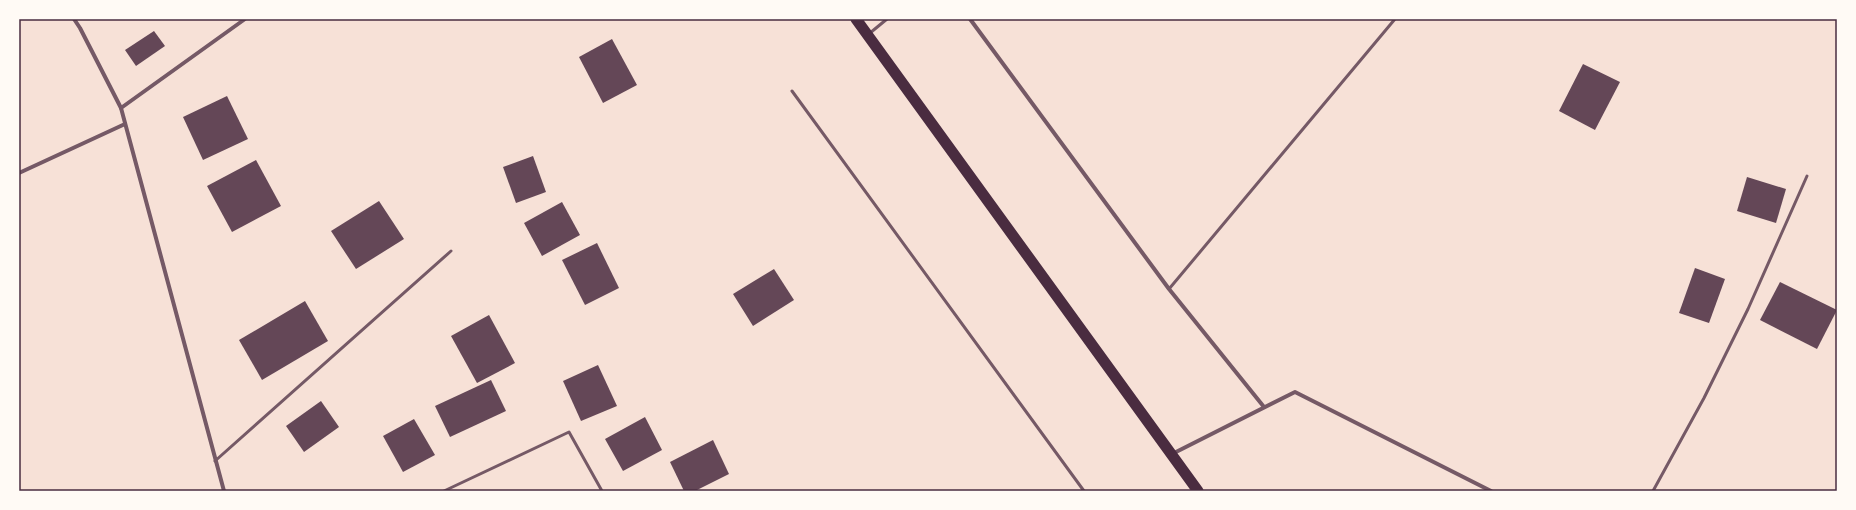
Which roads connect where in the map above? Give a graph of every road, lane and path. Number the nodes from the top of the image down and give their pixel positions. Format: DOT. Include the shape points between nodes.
graph roads {
  1 [pos="74,19"];
  2 [pos="246,19"];
  3 [pos="856,19"];
  4 [pos="887,19"];
  5 [pos="970,19"];
  6 [pos="1395,19"];
  7 [pos="867,35"];
  8 [pos="792,91"];
  9 [pos="121,108"];
  10 [pos="125,124"];
  11 [pos="19,173"];
  12 [pos="1807,176"];
  13 [pos="451,251"];
  14 [pos="1169,289"];
  15 [pos="1264,407"];
  16 [pos="1172,454"];
  17 [pos="215,461"];
  18 [pos="224,491"];
  19 [pos="444,491"];
  20 [pos="602,491"];
  21 [pos="1084,491"];
  22 [pos="1198,491"];
  23 [pos="1491,491"];
  24 [pos="1653,491"];
  1 -- 9 [label="street"];
  2 -- 9 [label="street"];
  3 -- 7 [label="highway"];
  4 -- 7 [label="lane"];
  5 -- 14 [label="street"];
  6 -- 14 [label="lane"];
  7 -- 16 [label="highway"];
  8 -- 21 [label="lane"];
  9 -- 10 [label="street"];
  10 -- 11 [label="street"];
  10 -- 17 [label="street"];
  12 -- 24 [label="lane" via="1748,309 1704,398"];
  13 -- 17 [label="lane"];
  14 -- 15 [label="street"];
  15 -- 16 [label="street"];
  15 -- 23 [label="street" via="1295,392"];
  16 -- 22 [label="highway"];
  17 -- 18 [label="street"];
  19 -- 20 [label="lane" via="569,432"];
}
